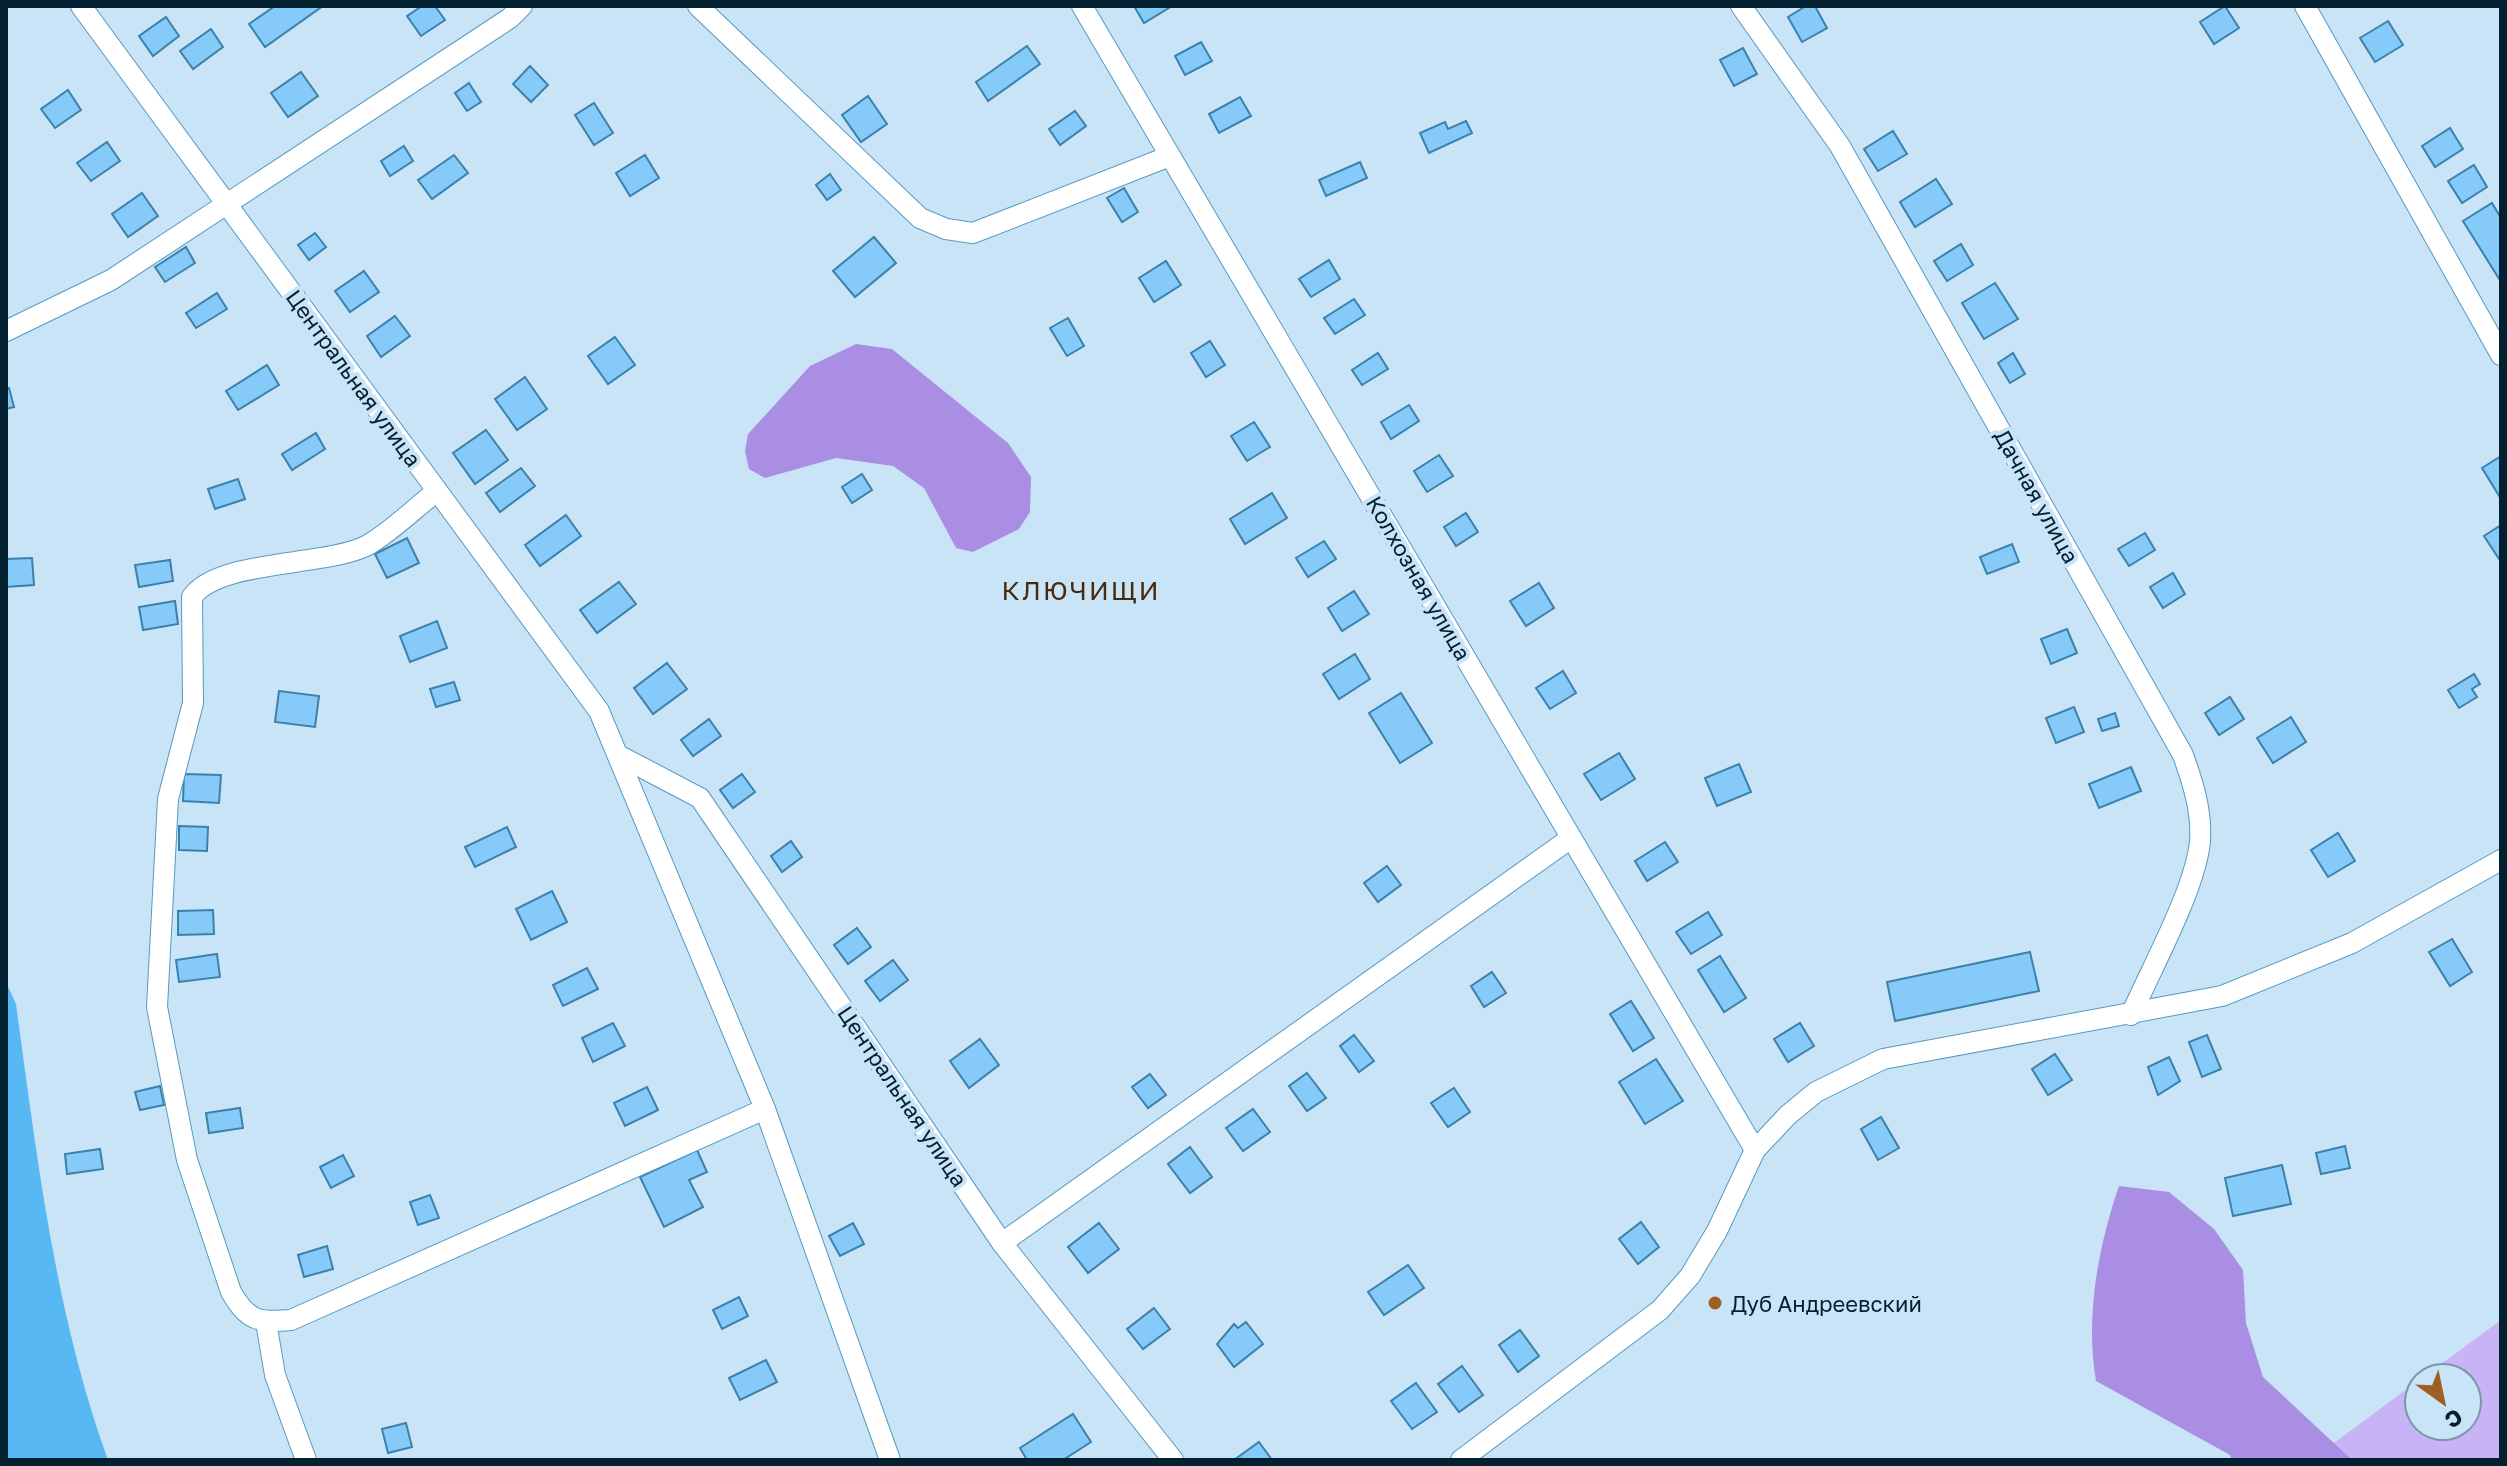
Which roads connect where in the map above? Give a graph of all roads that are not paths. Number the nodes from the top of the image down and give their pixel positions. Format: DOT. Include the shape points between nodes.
graph roads {
  1 [pos="81,6"];
  2 [pos="522,6"];
  3 [pos="698,6"];
  4 [pos="1082,6"];
  5 [pos="1741,6"];
  6 [pos="2305,6"];
  7 [pos="1170,156"];
  8 [pos="225,202"];
  9 [pos="6,331"];
  10 [pos="2501,355"];
  11 [pos="437,491"];
  12 [pos="618,755"];
  13 [pos="1571,838"];
  14 [pos="2501,860"];
  15 [pos="2131,1015"];
  16 [pos="765,1109"];
  17 [pos="1755,1150"];
  18 [pos="1002,1243"];
  19 [pos="266,1322"];
  20 [pos="306,1460"];
  21 [pos="890,1460"];
  22 [pos="1173,1460"];
  23 [pos="1461,1460"];
  1 -- 8 [label="street, Центральная улица"];
  2 -- 8 [label="street"];
  3 -- 7 [label="street" via="920,218 946,229 973,233"];
  4 -- 7 [label="street, Колхозная улица"];
  5 -- 15 [label="street, Дачная улица" via="1840,146 2183,755 2197,795 2200,840 2193,874"];
  6 -- 10 [label="street"];
  7 -- 13 [label="street, Колхозная улица"];
  8 -- 9 [label="street" via="111,280"];
  8 -- 11 [label="street, Центральная улица"];
  11 -- 12 [label="street, Центральная улица" via="599,711"];
  11 -- 19 [label="street" via="368,545 213,581 192,597 193,703 168,799 157,1007 187,1160 231,1292 242,1311"];
  12 -- 16 [label="street, Центральная улица"];
  12 -- 18 [label="street, Центральная улица" via="700,798"];
  13 -- 17 [label="street, Колхозная улица"];
  13 -- 18 [label="street"];
  14 -- 15 [label="street" via="2352,943 2276,976 2222,996"];
  15 -- 17 [label="street" via="1883,1059 1816,1092"];
  16 -- 19 [label="street" via="291,1320"];
  16 -- 21 [label="street, Центральная улица"];
  17 -- 23 [label="street" via="1717,1231 1690,1276 1660,1310"];
  18 -- 22 [label="street, Центральная улица"];
  19 -- 20 [label="street" via="275,1375"];
}
